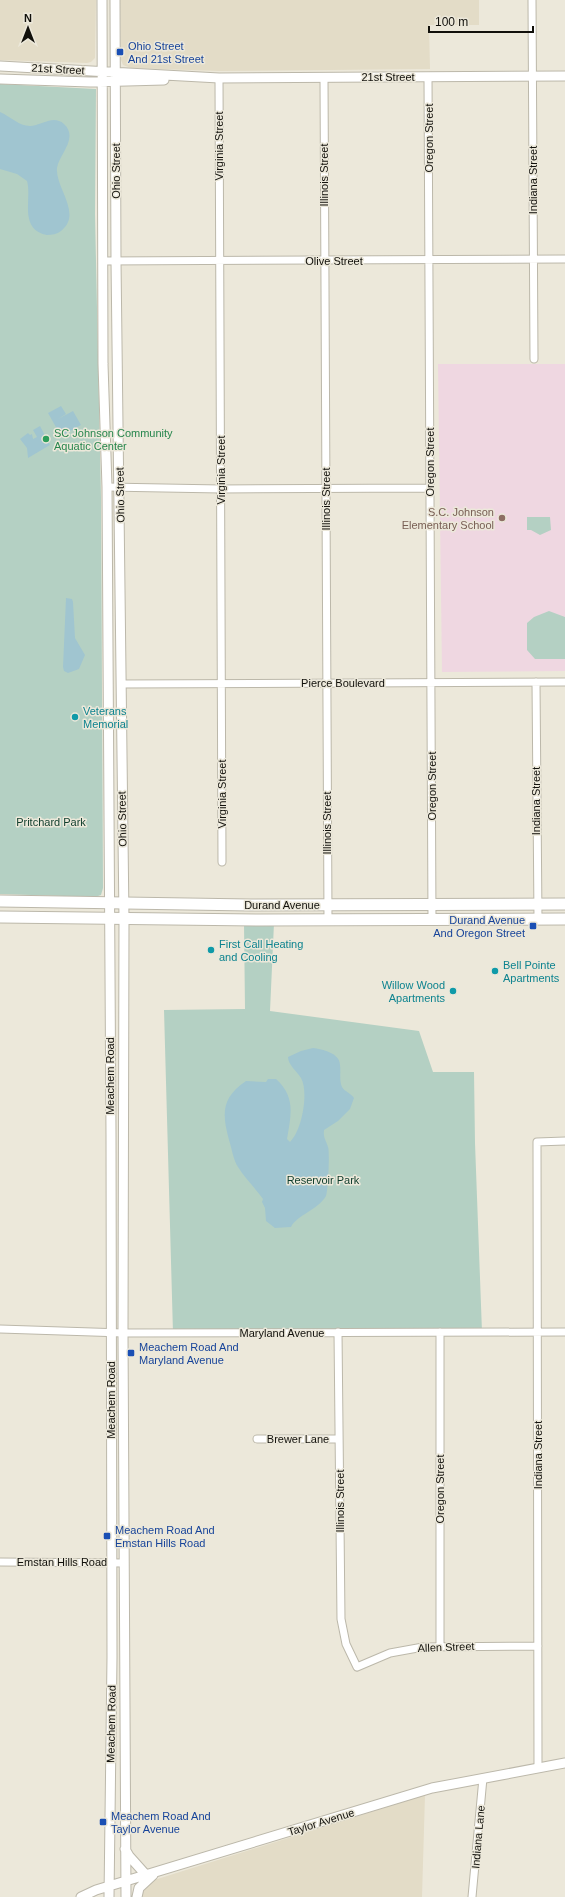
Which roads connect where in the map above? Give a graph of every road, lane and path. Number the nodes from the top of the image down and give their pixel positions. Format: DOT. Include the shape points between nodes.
graph roads {
  1 [pos="102,0"];
  2 [pos="115,0"];
  3 [pos="532,0"];
  4 [pos="0,66"];
  5 [pos="103,71"];
  6 [pos="533,76"];
  7 [pos="565,76"];
  8 [pos="116,77"];
  9 [pos="428,77"];
  10 [pos="215,78"];
  11 [pos="324,78"];
  12 [pos="0,79"];
  13 [pos="102,82"];
  14 [pos="534,259"];
  15 [pos="565,259"];
  16 [pos="429,260"];
  17 [pos="103,261"];
  18 [pos="116,261"];
  19 [pos="324,261"];
  20 [pos="220,262"];
  21 [pos="534,359"];
  22 [pos="107,487"];
  23 [pos="120,488"];
  24 [pos="430,488"];
  25 [pos="221,489"];
  26 [pos="326,489"];
  27 [pos="536,682"];
  28 [pos="565,682"];
  29 [pos="326,683"];
  30 [pos="431,683"];
  31 [pos="121,684"];
  32 [pos="222,684"];
  33 [pos="222,862"];
  34 [pos="0,901"];
  35 [pos="108,903"];
  36 [pos="123,903"];
  37 [pos="537,904"];
  38 [pos="565,904"];
  39 [pos="328,905"];
  40 [pos="432,905"];
  41 [pos="0,917"];
  42 [pos="108,918"];
  43 [pos="124,919"];
  44 [pos="538,919"];
  45 [pos="565,919"];
  46 [pos="328,920"];
  47 [pos="432,920"];
  48 [pos="124,1035"];
  49 [pos="110,1036"];
  50 [pos="124,1134"];
  51 [pos="111,1135"];
  52 [pos="565,1142"];
  53 [pos="111,1241"];
  54 [pos="124,1241"];
  55 [pos="0,1329"];
  56 [pos="338,1332"];
  57 [pos="440,1332"];
  58 [pos="538,1332"];
  59 [pos="565,1332"];
  60 [pos="111,1333"];
  61 [pos="123,1333"];
  62 [pos="340,1438"];
  63 [pos="257,1439"];
  64 [pos="111,1453"];
  65 [pos="123,1453"];
  66 [pos="0,1562"];
  67 [pos="111,1563"];
  68 [pos="124,1563"];
  69 [pos="440,1646"];
  70 [pos="538,1646"];
  71 [pos="112,1657"];
  72 [pos="124,1657"];
  73 [pos="357,1667"];
  74 [pos="111,1758"];
  75 [pos="125,1758"];
  76 [pos="565,1763"];
  77 [pos="538,1768"];
  78 [pos="483,1778"];
  79 [pos="110,1840"];
  80 [pos="125,1845"];
  81 [pos="162,1870"];
  82 [pos="146,1876"];
  83 [pos="126,1882"];
  84 [pos="109,1886"];
  85 [pos="85,1896"];
  86 [pos="109,1897"];
  87 [pos="126,1897"];
  88 [pos="137,1897"];
  89 [pos="472,1897"];
  1 -- 5 [label="street, Ohio Street"];
  2 -- 8 [label="street, Ohio Street"];
  3 -- 6 [label="street, Indiana Street"];
  4 -- 5 [label="street, 21st Street"];
  5 -- 8 [label="street, 21st Street"];
  5 -- 13 [label="street, Ohio Street"];
  6 -- 7 [label="street, 21st Street"];
  6 -- 9 [label="street, 21st Street"];
  6 -- 14 [label="street, Indiana Street"];
  8 -- 10 [label="street, 21st Street"];
  8 -- 13 [label="street, 21st Street"];
  8 -- 18 [label="street, Ohio Street"];
  9 -- 11 [label="street, 21st Street"];
  9 -- 16 [label="street, Oregon Street"];
  10 -- 11 [label="street, 21st Street"];
  10 -- 20 [label="street, Virginia Street"];
  11 -- 19 [label="street, Illinois Street"];
  12 -- 13 [label="street, 21st Street"];
  13 -- 17 [label="street, Ohio Street"];
  14 -- 15 [label="street, Olive Street"];
  14 -- 16 [label="street, Olive Street"];
  14 -- 21 [label="street, Indiana Street"];
  16 -- 19 [label="street, Olive Street"];
  16 -- 24 [label="street, Oregon Street"];
  17 -- 18 [label="street, Olive Street"];
  17 -- 22 [label="street, Ohio Street"];
  18 -- 20 [label="street, Olive Street"];
  18 -- 23 [label="street, Ohio Street"];
  19 -- 20 [label="street, Olive Street"];
  19 -- 26 [label="street, Illinois Street"];
  20 -- 25 [label="street, Virginia Street"];
  22 -- 23 [label="street"];
  22 -- 35 [label="street, Ohio Street"];
  23 -- 25 [label="street"];
  23 -- 31 [label="street, Ohio Street"];
  24 -- 26 [label="street"];
  24 -- 30 [label="street, Oregon Street"];
  25 -- 26 [label="street"];
  25 -- 32 [label="street, Virginia Street"];
  26 -- 29 [label="street, Illinois Street"];
  27 -- 28 [label="street, Pierce Boulevard"];
  27 -- 30 [label="street, Pierce Boulevard"];
  27 -- 37 [label="street, Indiana Street"];
  29 -- 30 [label="street, Pierce Boulevard"];
  29 -- 32 [label="street, Pierce Boulevard"];
  29 -- 39 [label="street, Illinois Street"];
  30 -- 40 [label="street, Oregon Street"];
  31 -- 32 [label="street, Pierce Boulevard"];
  31 -- 36 [label="street, Ohio Street"];
  32 -- 33 [label="street, Virginia Street"];
  34 -- 35 [label="main road, Durand Avenue"];
  35 -- 36 [label="main road, Durand Avenue"];
  35 -- 42 [label="street, Meachem Road"];
  36 -- 39 [label="main road, Durand Avenue"];
  36 -- 43 [label="street, Ohio Street"];
  37 -- 38 [label="main road, Durand Avenue"];
  37 -- 40 [label="main road, Durand Avenue"];
  37 -- 44 [label="street, Indiana Street"];
  39 -- 40 [label="main road, Durand Avenue"];
  39 -- 46 [label="street, Illinois Street"];
  40 -- 47 [label="street, Oregon Street"];
  41 -- 42 [label="main road, Durand Avenue"];
  42 -- 43 [label="main road, Durand Avenue"];
  42 -- 49 [label="street, Meachem Road"];
  43 -- 46 [label="main road, Durand Avenue"];
  43 -- 48 [label="street, Meachem Road"];
  44 -- 45 [label="main road, Durand Avenue"];
  44 -- 47 [label="main road, Durand Avenue"];
  46 -- 47 [label="main road, Durand Avenue"];
  48 -- 49 [label="street"];
  48 -- 50 [label="street, Meachem Road"];
  49 -- 51 [label="street, Meachem Road"];
  50 -- 51 [label="street"];
  50 -- 54 [label="street, Meachem Road"];
  51 -- 53 [label="street, Meachem Road"];
  52 -- 58 [label="street, Indiana Street" via="537,1142"];
  53 -- 54 [label="street"];
  53 -- 60 [label="street, Meachem Road"];
  54 -- 61 [label="street, Meachem Road"];
  55 -- 60 [label="street, Maryland Avenue"];
  56 -- 57 [label="street, Maryland Avenue"];
  56 -- 61 [label="street, Maryland Avenue"];
  56 -- 62 [label="street, Illinois Street"];
  57 -- 58 [label="street, Maryland Avenue"];
  57 -- 69 [label="street, Oregon Street"];
  58 -- 59 [label="street, Maryland Avenue"];
  58 -- 70 [label="street, Indiana Street"];
  60 -- 61 [label="street, Maryland Avenue"];
  60 -- 64 [label="street, Meachem Road"];
  61 -- 65 [label="street, Meachem Road"];
  62 -- 63 [label="street, Brewer Lane"];
  62 -- 73 [label="street, Illinois Street" via="341,1619 346,1644"];
  64 -- 65 [label="street"];
  64 -- 67 [label="street, Meachem Road"];
  65 -- 68 [label="street, Meachem Road"];
  66 -- 67 [label="street, Emstan Hills Road"];
  67 -- 68 [label="street, Emstan Hills Road"];
  67 -- 71 [label="street, Meachem Road"];
  68 -- 72 [label="street, Meachem Road"];
  69 -- 70 [label="street, Allen Street"];
  69 -- 73 [label="street, Allen Street" via="390,1653"];
  70 -- 77 [label="street, Indiana Street"];
  71 -- 72 [label="street"];
  71 -- 74 [label="street, Meachem Road"];
  72 -- 75 [label="street, Meachem Road"];
  74 -- 75 [label="street"];
  74 -- 79 [label="street, Meachem Road"];
  75 -- 80 [label="street, Meachem Road"];
  76 -- 77 [label="street, Taylor Avenue"];
  77 -- 78 [label="street, Taylor Avenue"];
  78 -- 81 [label="street, Taylor Avenue" via="432,1788"];
  78 -- 89 [label="street, Indiana Lane"];
  79 -- 80 [label="street"];
  79 -- 84 [label="street, Meachem Road"];
  80 -- 82 [label="street" via="129,1856"];
  80 -- 83 [label="street, Meachem Road"];
  81 -- 82 [label="street, Taylor Avenue"];
  81 -- 88 [label="street" via="139,1888"];
  82 -- 83 [label="street, Taylor Avenue"];
  83 -- 84 [label="street, Taylor Avenue"];
  83 -- 87 [label="street, Meachem Road"];
  84 -- 85 [label="street, Taylor Avenue"];
  84 -- 86 [label="street, Meachem Road"];
}
